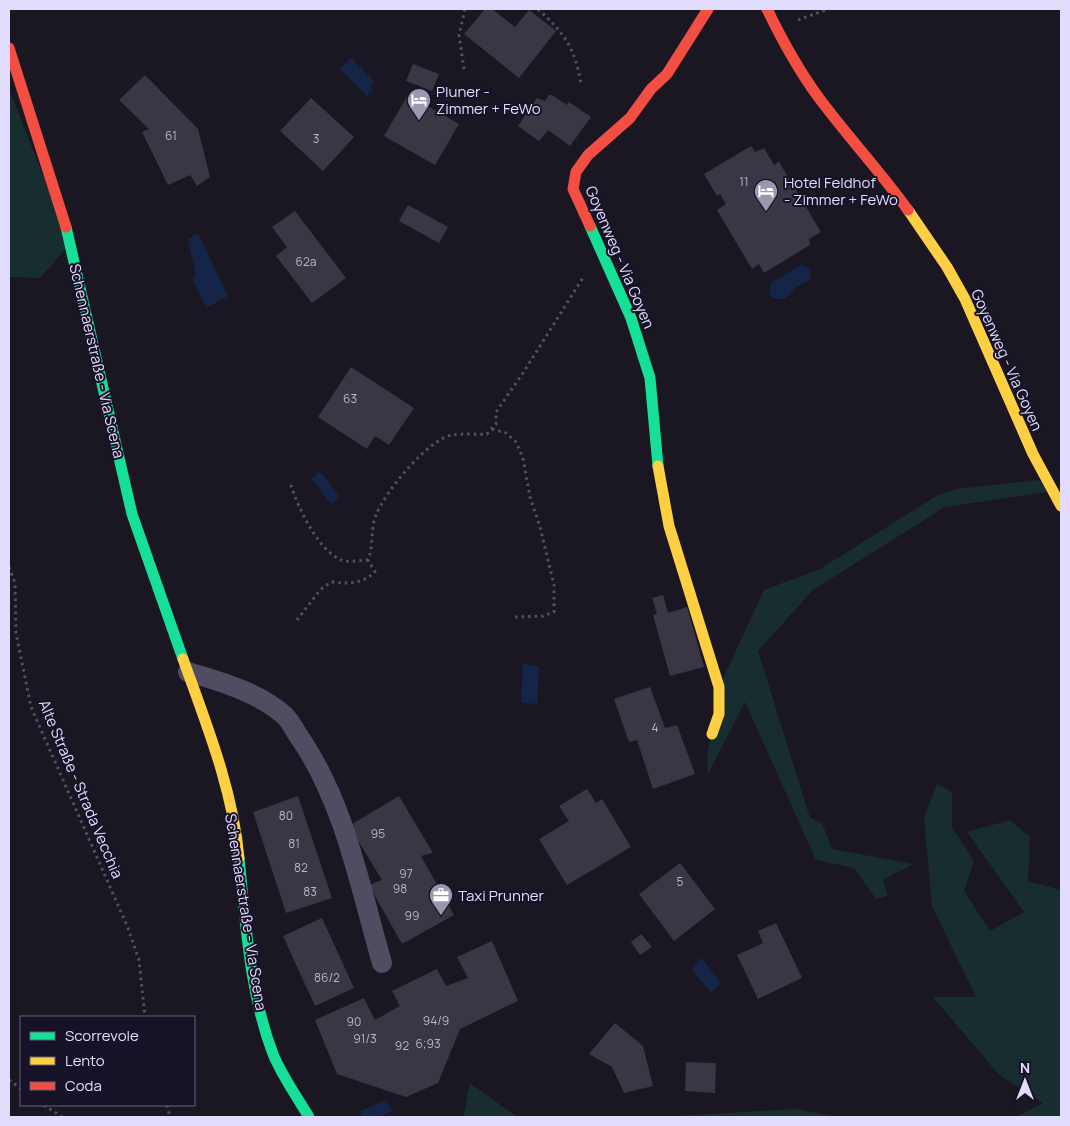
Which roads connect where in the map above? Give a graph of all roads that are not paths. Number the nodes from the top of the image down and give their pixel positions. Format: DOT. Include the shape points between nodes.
graph roads {
  1 [pos="708,9"];
  2 [pos="768,9"];
  3 [pos="9,48"];
  4 [pos="1061,506"];
  5 [pos="188,672"];
  6 [pos="712,734"];
  7 [pos="382,963"];
  8 [pos="309,1117"];
  1 -- 6 [label="street, Goyenweg - Via Goyen" via="668,74 651,89 630,118 588,155 576,172 573,189 631,318 650,378 655,447 669,526 719,687 719,714"];
  2 -- 4 [label="street, Goyenweg - Via Goyen" via="779,34 819,98 886,179 965,299 1033,454"];
  3 -- 5 [label="street, Schennaerstraße - Via Scena" via="64,218 132,514"];
  5 -- 7 [label="street" via="263,700 286,717 311,754 340,817"];
  5 -- 8 [label="street, Schennaerstraße - Via Scena" via="222,776 237,836 248,948 262,1022 274,1056"];
}
